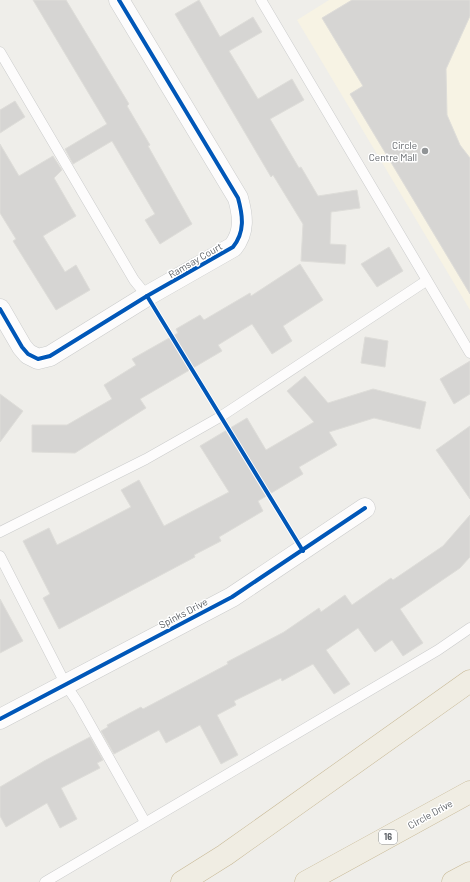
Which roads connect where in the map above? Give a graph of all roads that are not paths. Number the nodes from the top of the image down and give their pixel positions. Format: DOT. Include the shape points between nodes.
graph roads {
  1 [pos="120,0"];
  2 [pos="261,0"];
  3 [pos="0,52"];
  4 [pos="426,281"];
  5 [pos="147,296"];
  6 [pos="0,309"];
  7 [pos="470,353"];
  8 [pos="365,508"];
  9 [pos="0,532"];
  10 [pos="0,556"];
  11 [pos="470,628"];
  12 [pos="470,681"];
  13 [pos="66,684"];
  14 [pos="0,719"];
  15 [pos="470,792"];
  16 [pos="145,822"];
  17 [pos="470,873"];
  18 [pos="44,882"];
  19 [pos="182,882"];
  20 [pos="306,882"];
  21 [pos="453,882"];
  1 -- 5 [label="street, Ramsay Court" via="238,198 242,214 242,230 232,247"];
  2 -- 4 [label="lane"];
  3 -- 5 [label="lane" via="134,280"];
  4 -- 7 [label="lane"];
  4 -- 9 [label="lane" via="220,417 146,460"];
  5 -- 6 [label="street, Ramsay Court" via="50,356 38,359 22,347"];
  8 -- 13 [label="street, Spinks Drive" via="232,597"];
  10 -- 13 [label="lane"];
  11 -- 16 [label="lane" via="438,650"];
  12 -- 19 [label="highway" via="225,855"];
  13 -- 14 [label="street, Spinks Drive"];
  13 -- 16 [label="lane"];
  15 -- 20 [label="highway, Circle Drive / 16"];
  16 -- 18 [label="lane"];
  17 -- 21 [label="highway"];
}
